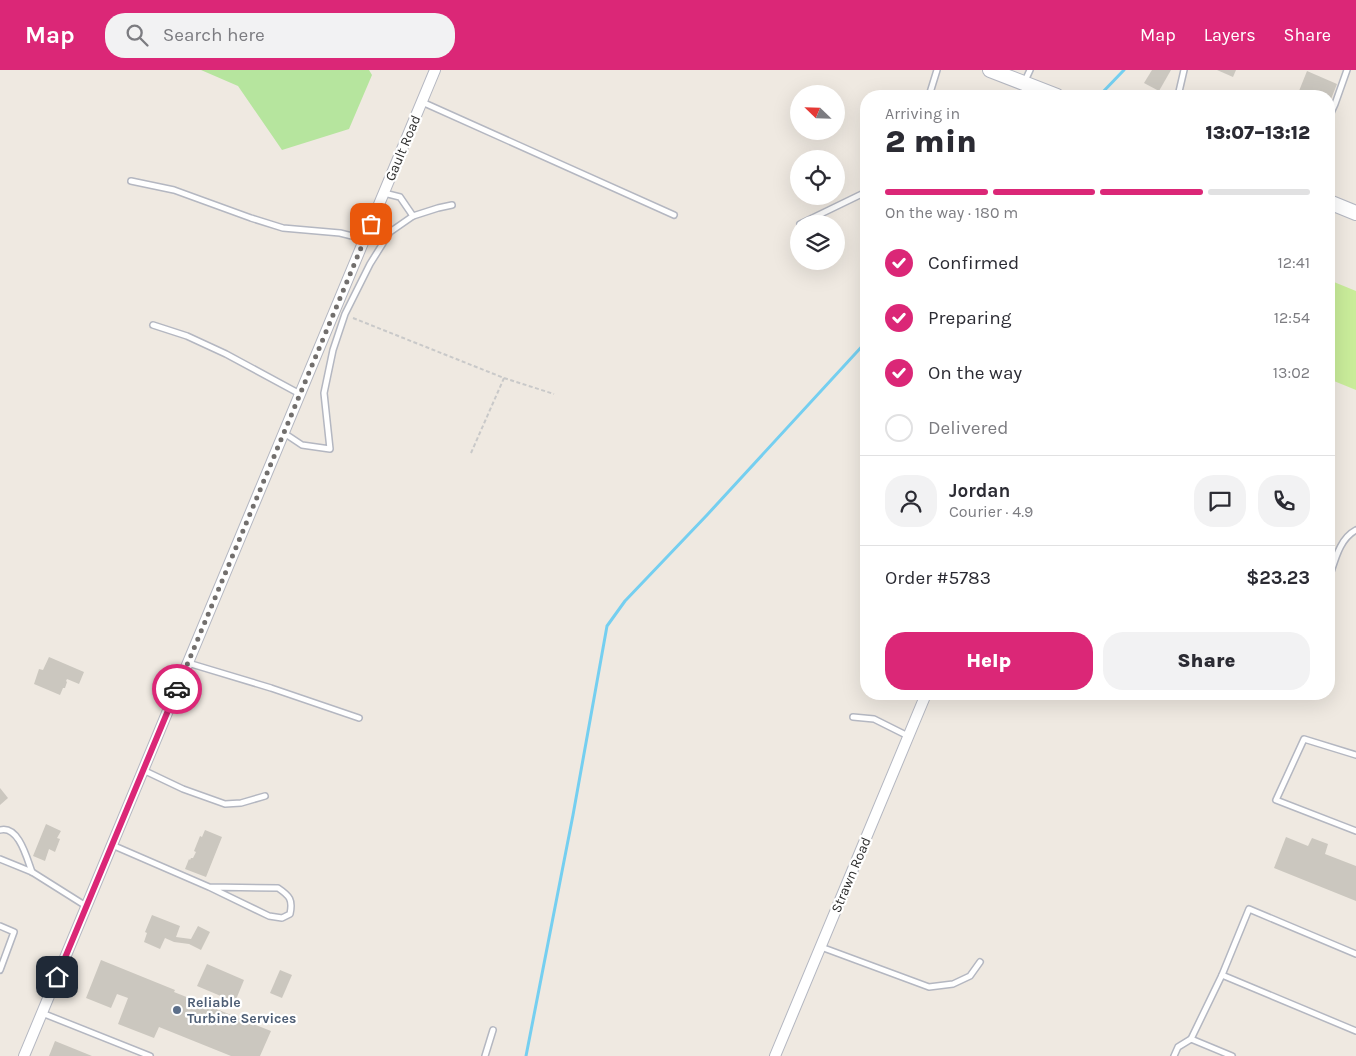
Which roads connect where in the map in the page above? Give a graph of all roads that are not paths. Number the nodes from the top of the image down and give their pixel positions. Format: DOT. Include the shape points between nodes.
graph roads {
  1 [pos="435,70"];
  2 [pos="937,70"];
  3 [pos="990,70"];
  4 [pos="1030,70"];
  5 [pos="1184,70"];
  6 [pos="1347,70"];
  7 [pos="1024,83"];
  8 [pos="931,90"];
  9 [pos="1041,90"];
  10 [pos="1179,90"];
  11 [pos="422,102"];
  12 [pos="1335,104"];
  13 [pos="131,181"];
  14 [pos="384,193"];
  15 [pos="860,195"];
  16 [pos="1335,204"];
  17 [pos="452,205"];
  18 [pos="1356,213"];
  19 [pos="674,215"];
  20 [pos="819,215"];
  21 [pos="413,216"];
  22 [pos="365,239"];
  23 [pos="153,324"];
  24 [pos="300,394"];
  25 [pos="284,433"];
  26 [pos="1356,530"];
  27 [pos="1335,560"];
  28 [pos="188,663"];
  29 [pos="923,700"];
  30 [pos="853,717"];
  31 [pos="359,718"];
  32 [pos="908,737"];
  33 [pos="1356,755"];
  34 [pos="144,770"];
  35 [pos="265,796"];
  36 [pos="0,830"];
  37 [pos="1356,831"];
  38 [pos="112,845"];
  39 [pos="0,859"];
  40 [pos="32,872"];
  41 [pos="209,887"];
  42 [pos="86,907"];
  43 [pos="0,926"];
  44 [pos="821,947"];
  45 [pos="1356,954"];
  46 [pos="980,962"];
  47 [pos="0,970"];
  48 [pos="1222,975"];
  49 [pos="42,1013"];
  50 [pos="493,1030"];
  51 [pos="1356,1031"];
  52 [pos="1191,1039"];
  53 [pos="1216,1049"];
  54 [pos="24,1056"];
  55 [pos="150,1056"];
  56 [pos="485,1056"];
  57 [pos="774,1056"];
  58 [pos="1174,1056"];
  59 [pos="1213,1056"];
  60 [pos="1232,1056"];
  1 -- 11 [label="street, Gault Road"];
  2 -- 8 [label="lane"];
  3 -- 7 [label="main road"];
  4 -- 7 [label="lane"];
  5 -- 10 [label="lane"];
  6 -- 12 [label="lane"];
  7 -- 9 [label="main road"];
  11 -- 14 [label="street, Gault Road"];
  11 -- 19 [label="lane"];
  13 -- 22 [label="lane" via="174,190 283,228 340,233"];
  14 -- 21 [label="lane" via="400,197"];
  14 -- 22 [label="street, Gault Road"];
  15 -- 20 [label="lane"];
  16 -- 18 [label="main road"];
  17 -- 21 [label="lane"];
  21 -- 25 [label="lane" via="390,232 345,314 324,392 330,449 302,445"];
  22 -- 24 [label="street, Gault Road"];
  23 -- 24 [label="lane" via="226,354"];
  24 -- 25 [label="street, Gault Road"];
  25 -- 28 [label="street, Gault Road"];
  26 -- 27 [label="lane" via="1344,540"];
  28 -- 31 [label="lane"];
  28 -- 34 [label="street, Gault Road"];
  29 -- 32 [label="street, Strawn Road"];
  30 -- 32 [label="lane" via="874,719"];
  32 -- 44 [label="street, Strawn Road"];
  33 -- 37 [label="lane" via="1304,739 1276,800"];
  34 -- 35 [label="lane" via="225,804"];
  34 -- 38 [label="street, Gault Road"];
  36 -- 40 [label="lane" via="14,833"];
  38 -- 41 [label="lane"];
  38 -- 42 [label="street, Gault Road"];
  39 -- 40 [label="lane"];
  40 -- 42 [label="lane"];
  41 -- 41 [label="lane" via="278,888 287,894 292,905 290,914 282,918 269,916"];
  42 -- 49 [label="street, Gault Road"];
  43 -- 47 [label="lane" via="14,932"];
  44 -- 46 [label="lane" via="929,987 953,984 970,976"];
  44 -- 57 [label="street, Strawn Road"];
  45 -- 48 [label="lane" via="1249,909"];
  48 -- 51 [label="lane"];
  48 -- 52 [label="lane"];
  49 -- 54 [label="street, Gault Road"];
  49 -- 55 [label="lane"];
  50 -- 56 [label="lane"];
  52 -- 53 [label="lane"];
  52 -- 58 [label="lane" via="1178,1047"];
  53 -- 59 [label="lane"];
  53 -- 60 [label="lane"];
}
